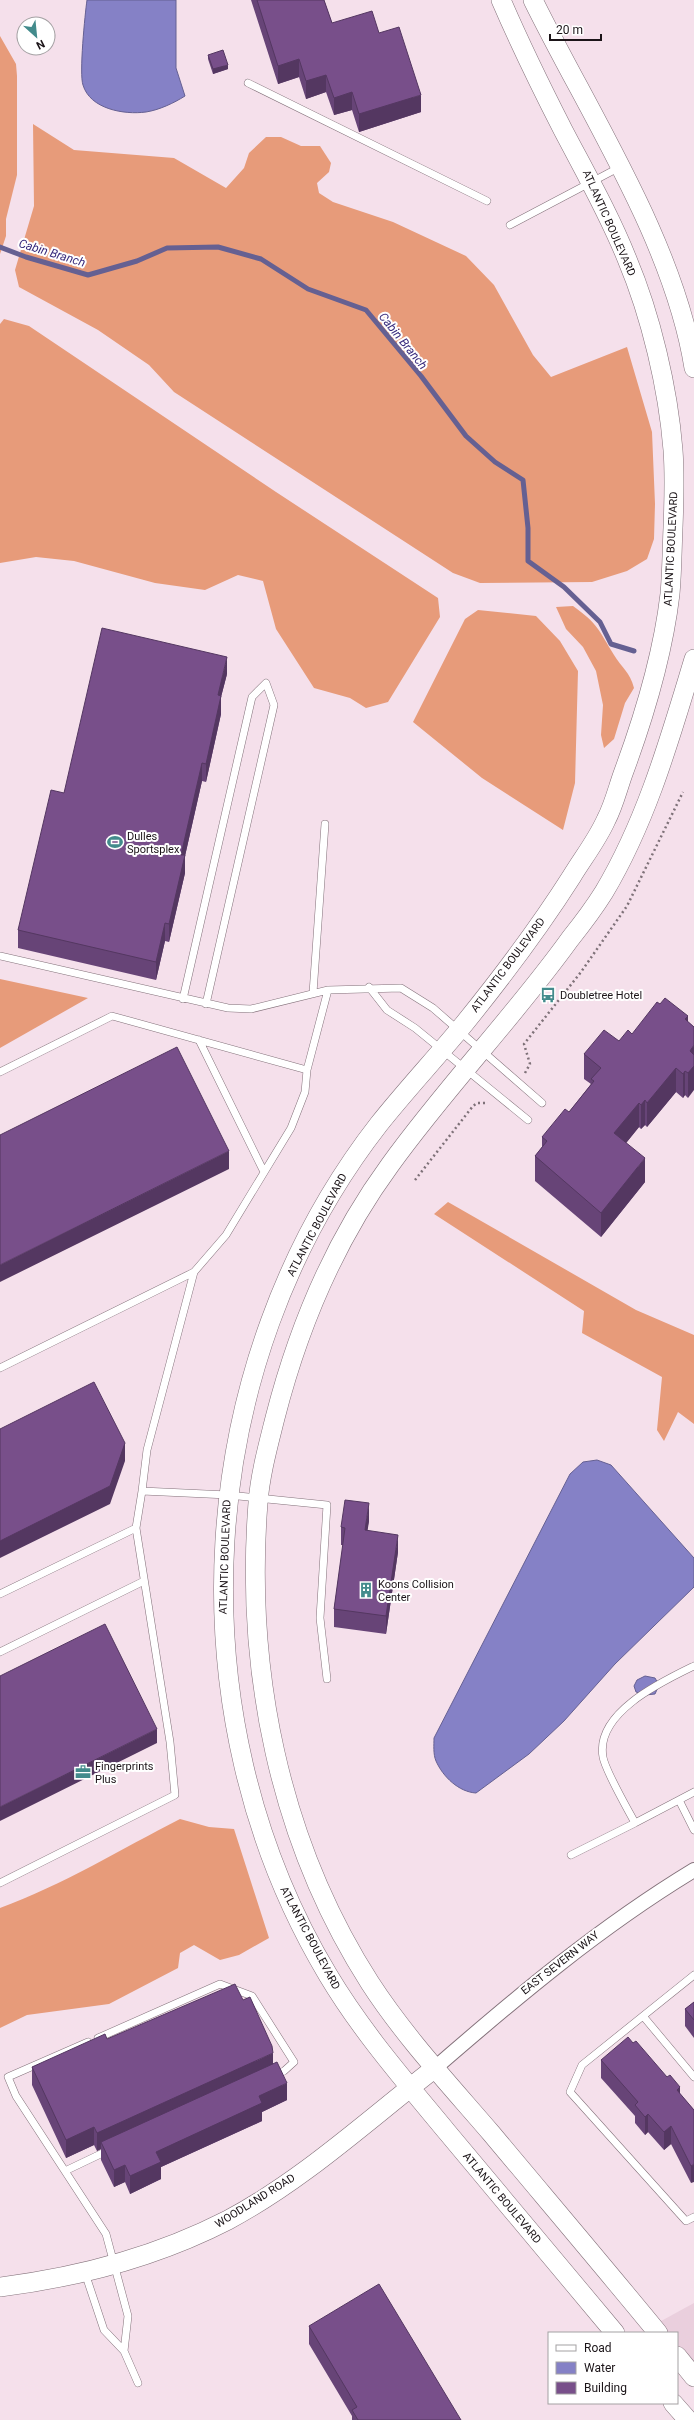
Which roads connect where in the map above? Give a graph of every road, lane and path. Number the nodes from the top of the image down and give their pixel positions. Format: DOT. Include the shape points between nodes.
graph roads {
  1 [pos="501,0"];
  2 [pos="533,0"];
  3 [pos="248,82"];
  4 [pos="620,167"];
  5 [pos="592,181"];
  6 [pos="487,201"];
  7 [pos="510,225"];
  8 [pos="694,368"];
  9 [pos="694,659"];
  10 [pos="683,792"];
  11 [pos="325,824"];
  12 [pos="0,956"];
  13 [pos="369,987"];
  14 [pos="328,990"];
  15 [pos="313,993"];
  16 [pos="182,999"];
  17 [pos="206,1004"];
  18 [pos="458,1031"];
  19 [pos="200,1040"];
  20 [pos="482,1050"];
  21 [pos="440,1051"];
  22 [pos="307,1070"];
  23 [pos="466,1070"];
  24 [pos="528,1070"];
  25 [pos="0,1072"];
  26 [pos="542,1104"];
  27 [pos="492,1105"];
  28 [pos="528,1120"];
  29 [pos="263,1170"];
  30 [pos="415,1180"];
  31 [pos="194,1272"];
  32 [pos="0,1368"];
  33 [pos="142,1491"];
  34 [pos="228,1495"];
  35 [pos="258,1499"];
  36 [pos="136,1528"];
  37 [pos="144,1581"];
  38 [pos="0,1594"];
  39 [pos="0,1652"];
  40 [pos="694,1666"];
  41 [pos="327,1679"];
  42 [pos="694,1792"];
  43 [pos="679,1800"];
  44 [pos="635,1823"];
  45 [pos="694,1830"];
  46 [pos="571,1855"];
  47 [pos="694,1870"];
  48 [pos="0,1883"];
  49 [pos="694,1975"];
  50 [pos="643,2016"];
  51 [pos="435,2068"];
  52 [pos="694,2077"];
  53 [pos="263,2081"];
  54 [pos="410,2087"];
  55 [pos="114,2148"];
  56 [pos="65,2171"];
  57 [pos="694,2217"];
  58 [pos="115,2266"];
  59 [pos="84,2273"];
  60 [pos="0,2287"];
  61 [pos="614,2332"];
  62 [pos="657,2332"];
  63 [pos="124,2351"];
  64 [pos="678,2357"];
  65 [pos="694,2377"];
  66 [pos="138,2383"];
  67 [pos="674,2404"];
  68 [pos="688,2420"];
  1 -- 5 [label="main road, ATLANTIC BOULEVARD" via="528,61"];
  2 -- 4 [label="main road"];
  3 -- 6 [label="lane"];
  4 -- 5 [label="lane"];
  4 -- 8 [label="main road" via="663,261 681,312"];
  5 -- 7 [label="lane"];
  5 -- 18 [label="main road, ATLANTIC BOULEVARD" via="629,261 660,369 673,446 675,484 670,593 658,661 641,724 606,822 561,893 509,967"];
  9 -- 20 [label="main road" via="644,814 603,893 550,968"];
  10 -- 24 [label="path" via="627,906 586,966 524,1044 530,1064"];
  11 -- 15 [label="lane"];
  12 -- 16 [label="lane"];
  13 -- 14 [label="lane"];
  13 -- 18 [label="lane" via="401,988 433,1008"];
  13 -- 21 [label="lane" via="387,1010 415,1028"];
  14 -- 15 [label="lane"];
  14 -- 22 [label="lane"];
  15 -- 17 [label="lane" via="250,1009"];
  16 -- 17 [label="lane"];
  16 -- 17 [label="lane" via="252,698 266,683 274,704"];
  18 -- 20 [label="lane"];
  18 -- 21 [label="main road, ATLANTIC BOULEVARD"];
  19 -- 22 [label="lane"];
  19 -- 25 [label="lane" via="112,1016"];
  19 -- 29 [label="lane"];
  20 -- 23 [label="main road"];
  20 -- 26 [label="lane"];
  21 -- 23 [label="lane"];
  21 -- 34 [label="main road, ATLANTIC BOULEVARD" via="377,1128 347,1170 292,1269 261,1348 244,1410"];
  22 -- 29 [label="lane" via="305,1092 290,1128"];
  23 -- 28 [label="lane"];
  23 -- 35 [label="main road" via="389,1166 362,1205 329,1265 297,1341 282,1389"];
  27 -- 30 [label="path" via="482,1102 473,1106"];
  29 -- 31 [label="lane" via="226,1235"];
  31 -- 32 [label="lane"];
  31 -- 33 [label="lane" via="147,1450"];
  33 -- 34 [label="lane"];
  33 -- 36 [label="lane"];
  34 -- 35 [label="lane"];
  34 -- 54 [label="main road, ATLANTIC BOULEVARD" via="222,1590 225,1659 241,1758 253,1800 284,1890 325,1971 376,2047"];
  35 -- 41 [label="lane" via="327,1505 320,1618"];
  35 -- 51 [label="main road" via="255,1580 259,1659 273,1750 282,1784 307,1859 351,1951 400,2027"];
  36 -- 37 [label="lane"];
  36 -- 38 [label="lane"];
  37 -- 39 [label="lane"];
  37 -- 48 [label="lane" via="170,1742 175,1795"];
  40 -- 44 [label="lane" via="628,1705 608,1726 602,1742 603,1758"];
  42 -- 43 [label="lane"];
  43 -- 44 [label="lane"];
  43 -- 45 [label="lane"];
  44 -- 46 [label="lane"];
  47 -- 51 [label="street, EAST SEVERN WAY" via="626,1913 541,1977"];
  49 -- 50 [label="lane"];
  50 -- 52 [label="lane"];
  50 -- 57 [label="lane" via="582,2065 570,2092 686,2220"];
  51 -- 54 [label="main road, WOODLAND ROAD"];
  51 -- 62 [label="main road"];
  53 -- 56 [label="lane" via="284,2071 294,2062 252,1996 220,1984 8,2077 16,2096"];
  54 -- 58 [label="main road, WOODLAND ROAD" via="278,2188 229,2219 188,2239"];
  54 -- 61 [label="main road, ATLANTIC BOULEVARD"];
  55 -- 56 [label="lane"];
  56 -- 58 [label="lane" via="106,2234"];
  58 -- 59 [label="main road, WOODLAND ROAD"];
  58 -- 63 [label="lane" via="128,2316"];
  59 -- 60 [label="main road, WOODLAND ROAD"];
  59 -- 63 [label="lane" via="104,2330"];
  63 -- 66 [label="lane"];
  64 -- 65 [label="main road"];
  67 -- 68 [label="main road"];
}
